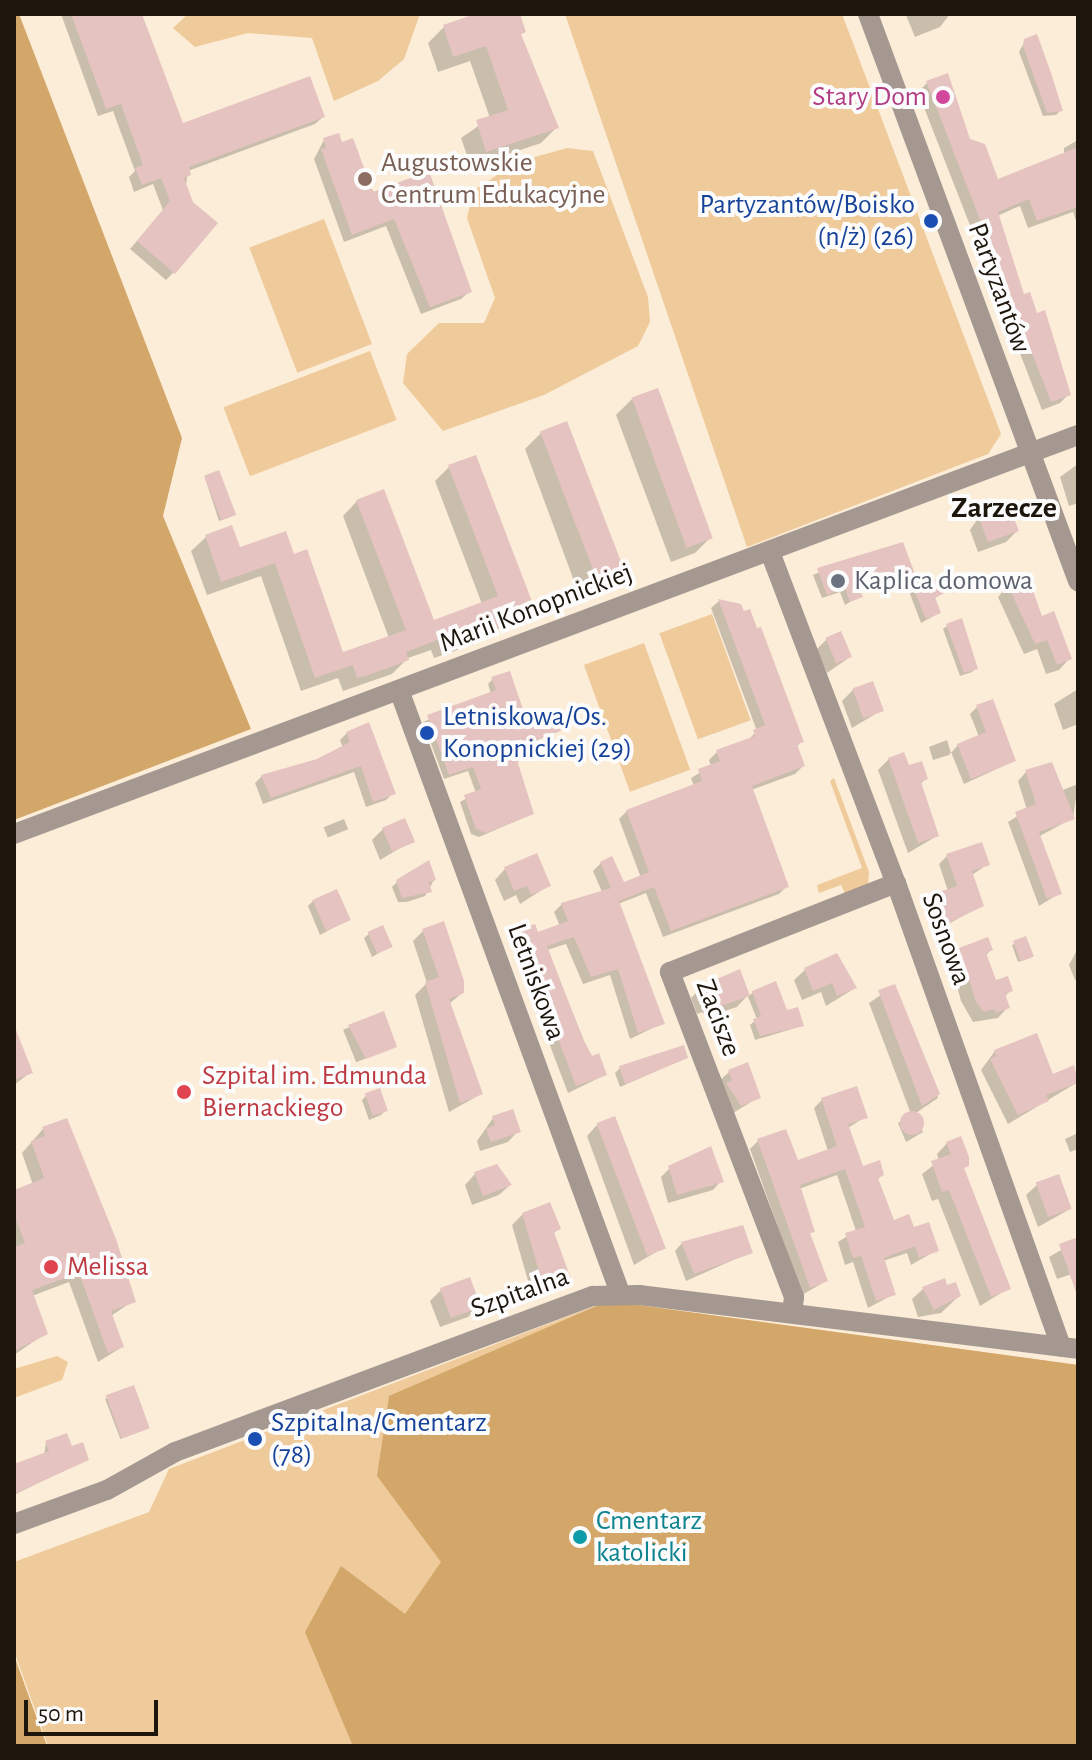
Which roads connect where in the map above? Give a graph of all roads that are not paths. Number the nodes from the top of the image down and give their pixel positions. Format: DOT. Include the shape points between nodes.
graph roads {
  1 [pos="868,14"];
  2 [pos="1078,435"];
  3 [pos="1030,452"];
  4 [pos="770,552"];
  5 [pos="1078,581"];
  6 [pos="399,690"];
  7 [pos="14,834"];
  8 [pos="896,883"];
  9 [pos="620,1293"];
  10 [pos="792,1312"];
  11 [pos="1070,1348"];
  12 [pos="14,1524"];
  1 -- 3 [label="street, Partyzantów"];
  2 -- 3 [label="street, Marii Konopnickiej"];
  3 -- 4 [label="street, Marii Konopnickiej"];
  3 -- 5 [label="street, Partyzantów"];
  4 -- 6 [label="street, Marii Konopnickiej"];
  4 -- 8 [label="street, Sosnowa"];
  6 -- 7 [label="street, Marii Konopnickiej"];
  6 -- 9 [label="street, Letniskowa"];
  8 -- 10 [label="street, Zacisze" via="670,972 794,1297"];
  8 -- 11 [label="street, Sosnowa"];
  9 -- 10 [label="street, Szpitalna"];
  9 -- 12 [label="street, Szpitalna" via="573,1302 175,1452 107,1490"];
  10 -- 11 [label="street, Szpitalna"];
}
